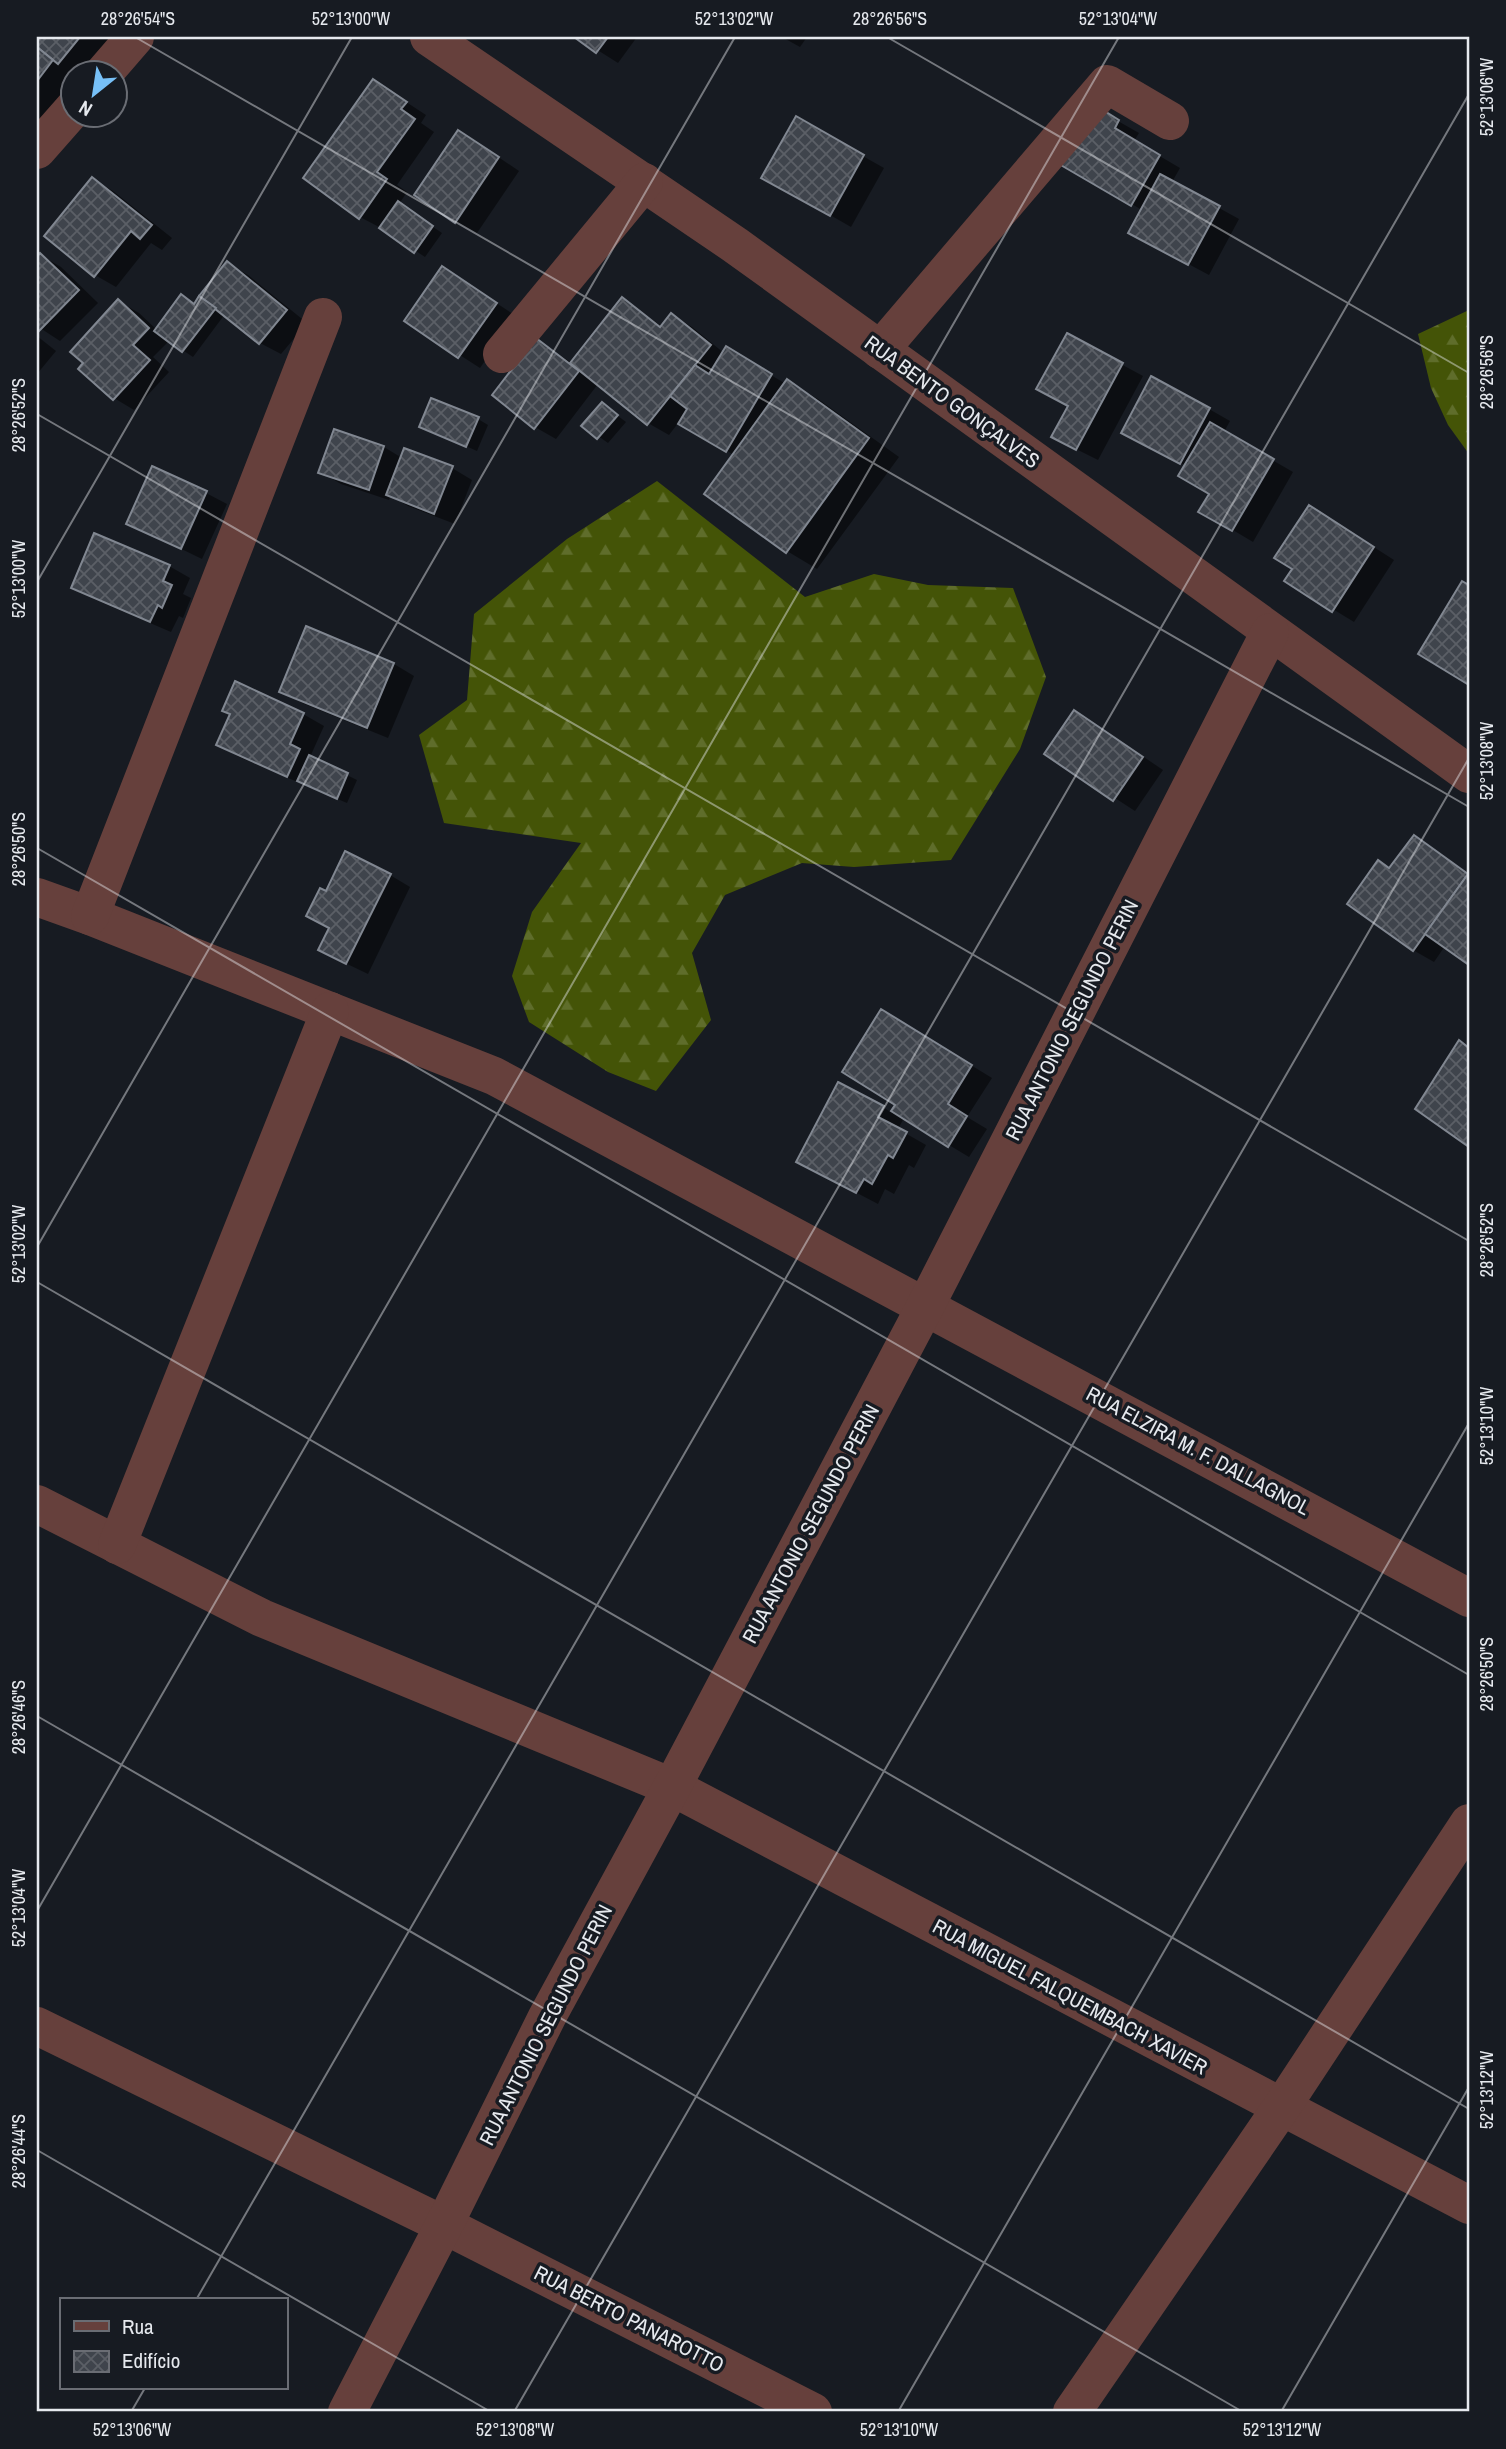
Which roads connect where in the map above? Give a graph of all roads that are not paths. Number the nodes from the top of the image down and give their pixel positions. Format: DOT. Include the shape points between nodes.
graph roads {
  1 [pos="135,37"];
  2 [pos="429,37"];
  3 [pos="115,60"];
  4 [pos="1170,121"];
  5 [pos="60,123"];
  6 [pos="37,150"];
  7 [pos="643,182"];
  8 [pos="323,317"];
  9 [pos="880,350"];
  10 [pos="502,354"];
  11 [pos="1270,632"];
  12 [pos="1469,774"];
  13 [pos="37,897"];
  14 [pos="90,916"];
  15 [pos="330,1011"];
  16 [pos="926,1305"];
  17 [pos="37,1504"];
  18 [pos="117,1545"];
  19 [pos="1469,1598"];
  20 [pos="673,1787"];
  21 [pos="1469,1823"];
  22 [pos="37,2026"];
  23 [pos="1281,2108"];
  24 [pos="1469,2205"];
  25 [pos="444,2225"];
  26 [pos="346,2412"];
  27 [pos="813,2412"];
  28 [pos="1072,2412"];
  1 -- 3 [label="street"];
  2 -- 7 [label="street, RUA BENTO GONÇALVES"];
  4 -- 9 [label="street" via="1107,84"];
  5 -- 6 [label="street"];
  7 -- 9 [label="street, RUA BENTO GONÇALVES"];
  7 -- 10 [label="street"];
  8 -- 14 [label="street"];
  9 -- 11 [label="street, RUA BENTO GONÇALVES"];
  11 -- 12 [label="street, RUA BENTO GONÇALVES"];
  11 -- 16 [label="street, RUA ANTONIO SEGUNDO PERIN"];
  13 -- 14 [label="street, RUA ELZIRA M. F. DALLAGNOL"];
  14 -- 15 [label="street, RUA ELZIRA M. F. DALLAGNOL"];
  15 -- 16 [label="street, RUA ELZIRA M. F. DALLAGNOL" via="494,1076"];
  15 -- 18 [label="street"];
  16 -- 19 [label="street, RUA ELZIRA M. F. DALLAGNOL"];
  16 -- 20 [label="street, RUA ANTONIO SEGUNDO PERIN"];
  17 -- 18 [label="street, RUA MIGUEL FALQUEMBACH XAVIER"];
  18 -- 20 [label="street, RUA MIGUEL FALQUEMBACH XAVIER" via="262,1618"];
  20 -- 23 [label="street, RUA MIGUEL FALQUEMBACH XAVIER"];
  20 -- 25 [label="street, RUA ANTONIO SEGUNDO PERIN" via="547,2017"];
  21 -- 23 [label="street"];
  22 -- 25 [label="street, RUA BERTO PANAROTTO"];
  23 -- 24 [label="street, RUA MIGUEL FALQUEMBACH XAVIER"];
  23 -- 28 [label="street"];
  25 -- 26 [label="street, RUA ANTONIO SEGUNDO PERIN"];
  25 -- 27 [label="street, RUA BERTO PANAROTTO"];
}
